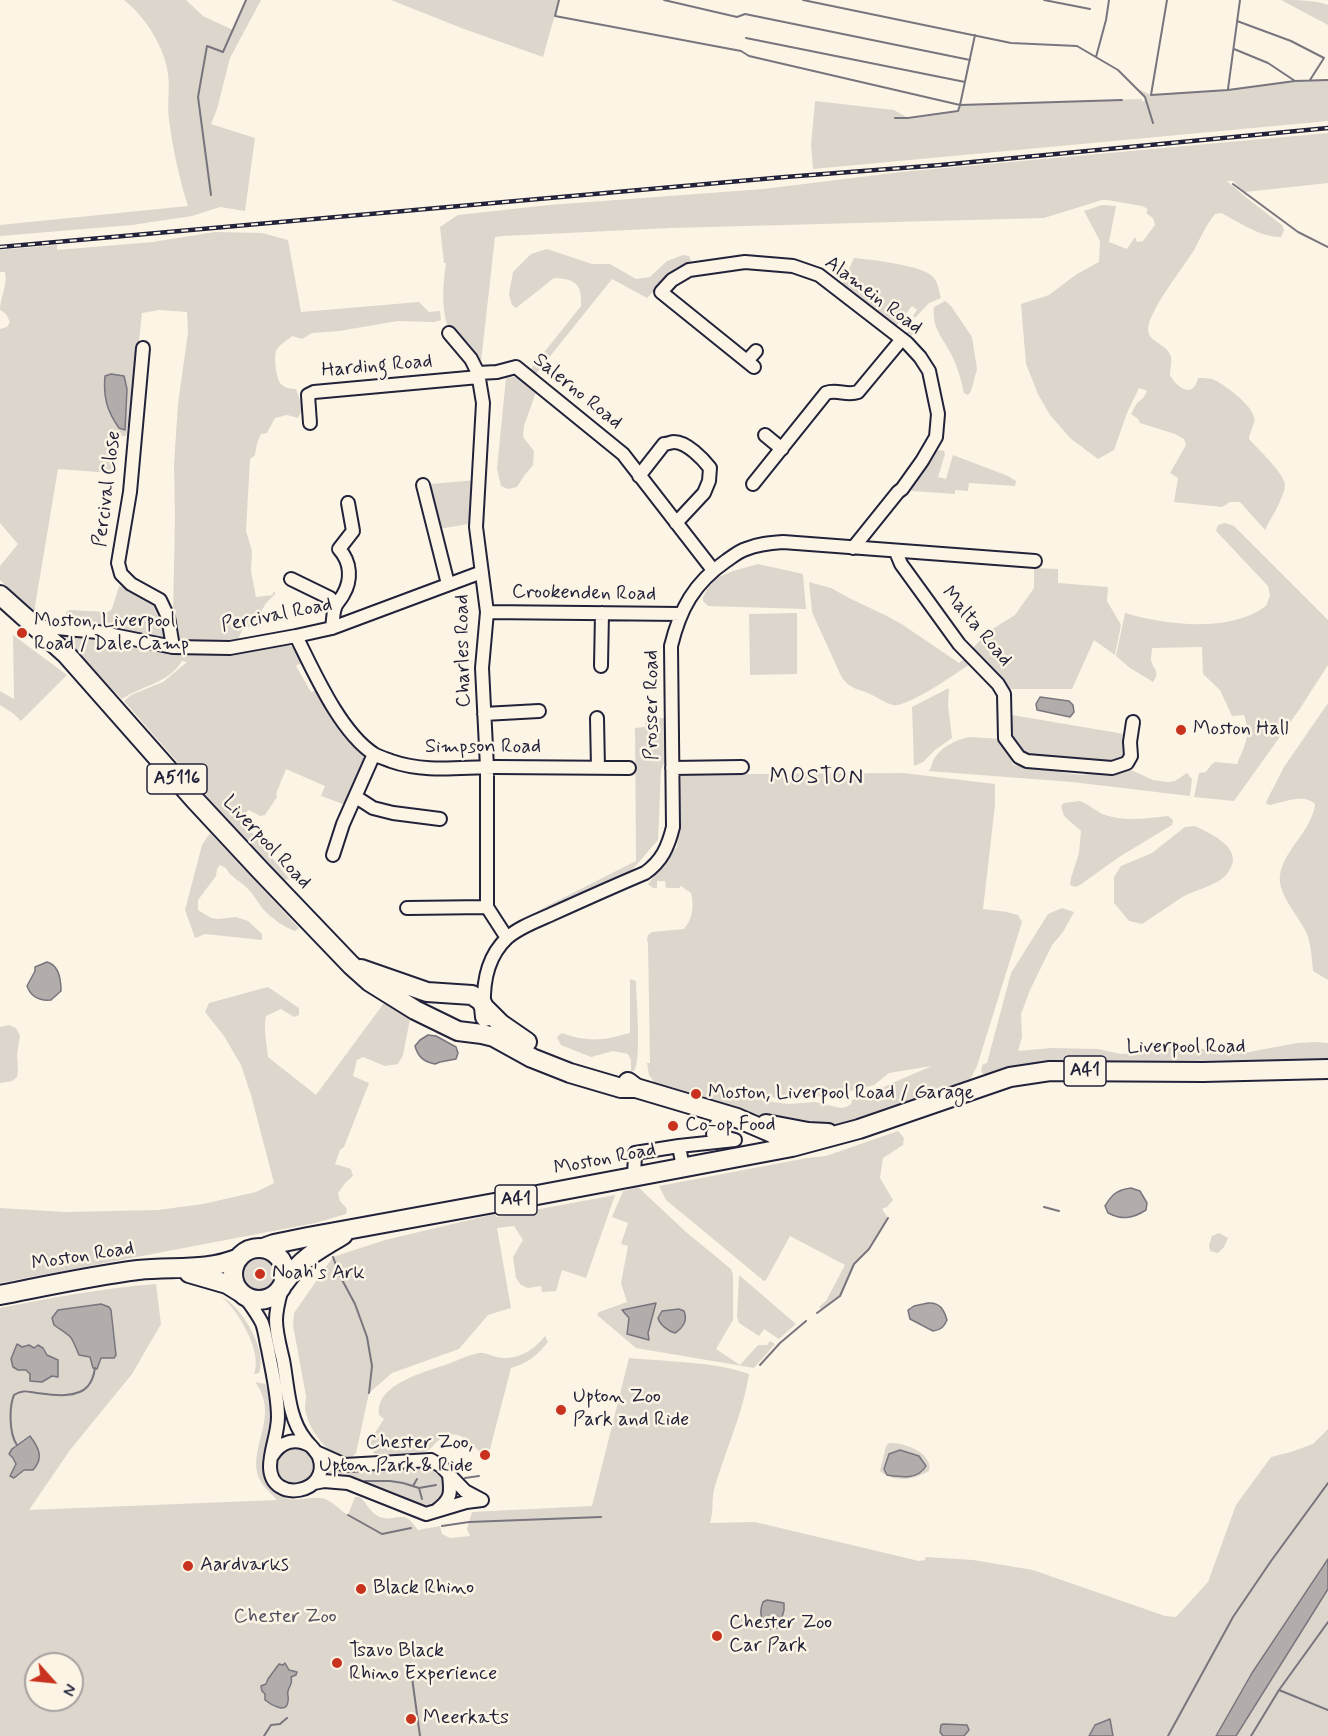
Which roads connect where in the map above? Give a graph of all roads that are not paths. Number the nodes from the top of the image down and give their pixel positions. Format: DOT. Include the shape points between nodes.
graph roads {
  1 [pos="449,333"];
  2 [pos="902,339"];
  3 [pos="143,348"];
  4 [pos="756,351"];
  5 [pos="478,375"];
  6 [pos="310,423"];
  7 [pos="765,435"];
  8 [pos="782,449"];
  9 [pos="639,476"];
  10 [pos="753,484"];
  11 [pos="423,486"];
  12 [pos="348,503"];
  13 [pos="676,523"];
  14 [pos="853,548"];
  15 [pos="896,552"];
  16 [pos="1035,561"];
  17 [pos="713,570"];
  18 [pos="482,572"];
  19 [pos="291,579"];
  20 [pos="448,584"];
  21 [pos="0,595"];
  22 [pos="336,605"];
  23 [pos="487,612"];
  24 [pos="602,613"];
  25 [pos="681,614"];
  26 [pos="36,626"];
  27 [pos="332,628"];
  28 [pos="296,636"];
  29 [pos="173,647"];
  30 [pos="601,666"];
  31 [pos="539,711"];
  32 [pos="484,714"];
  33 [pos="597,718"];
  34 [pos="1133,722"];
  35 [pos="374,754"];
  36 [pos="487,767"];
  37 [pos="742,767"];
  38 [pos="598,768"];
  39 [pos="629,768"];
  40 [pos="672,768"];
  41 [pos="356,797"];
  42 [pos="440,819"];
  43 [pos="333,855"];
  44 [pos="487,907"];
  45 [pos="406,908"];
  46 [pos="507,938"];
  47 [pos="351,965"];
  48 [pos="487,972"];
  49 [pos="460,995"];
  50 [pos="484,1007"];
  51 [pos="461,1030"];
  52 [pos="1328,1069"];
  53 [pos="636,1088"];
  54 [pos="722,1118"];
  55 [pos="851,1132"];
  56 [pos="704,1143"];
  57 [pos="679,1146"];
  58 [pos="792,1147"];
  59 [pos="708,1163"];
  60 [pos="683,1168"];
  61 [pos="634,1177"];
  62 [pos="355,1228"];
  63 [pos="263,1248"];
  64 [pos="239,1258"];
  65 [pos="173,1269"];
  66 [pos="283,1285"];
  67 [pos="0,1294"];
  68 [pos="242,1294"];
  69 [pos="313,1449"];
  70 [pos="271,1460"];
  71 [pos="449,1475"];
  72 [pos="314,1483"];
  73 [pos="433,1513"];
  1 -- 5 [label="street, Charles Road" via="471,359"];
  2 -- 4 [label="street, Alamein Road" via="819,274 793,266 745,262 689,270 662,292 751,364"];
  2 -- 8 [label="street" via="858,392 826,393"];
  2 -- 14 [label="street, Alamein Road" via="929,371 938,414 936,436 903,489"];
  3 -- 29 [label="street, Percival Close" via="130,492 118,563 121,574 131,584 160,600 168,617"];
  5 -- 6 [label="street, Harding Road" via="314,392 308,395"];
  5 -- 9 [label="street, Salerno Road" via="516,367 623,454"];
  5 -- 18 [label="street, Charles Road" via="483,403 476,527"];
  7 -- 8 [label="street"];
  8 -- 10 [label="street"];
  9 -- 13 [label="street, Salerno Road"];
  9 -- 13 [label="street" via="664,444 674,442 702,458 710,468 705,493"];
  11 -- 20 [label="street"];
  12 -- 22 [label="street" via="353,531 339,549 340,557 348,564 348,581"];
  13 -- 17 [label="street, Salerno Road"];
  14 -- 15 [label="street, Prosser Road"];
  14 -- 17 [label="street, Prosser Road" via="762,544 743,549"];
  15 -- 16 [label="street, Prosser Road"];
  15 -- 34 [label="street, Malta Road" via="959,644 998,684 1004,694 1005,738 1019,757 1027,761 1112,768 1127,763 1131,756"];
  17 -- 25 [label="street, Prosser Road" via="693,592"];
  18 -- 20 [label="street, Percival Road"];
  18 -- 23 [label="street, Charles Road"];
  19 -- 22 [label="street" via="330,598"];
  20 -- 27 [label="street, Percival Road"];
  21 -- 26 [label="highway, Liverpool Road / A5116"];
  22 -- 27 [label="street"];
  23 -- 24 [label="street, Crookenden Road"];
  23 -- 32 [label="street, Charles Road" via="482,668"];
  24 -- 25 [label="street, Crookenden Road"];
  24 -- 30 [label="street"];
  25 -- 40 [label="street, Prosser Road" via="671,646"];
  26 -- 29 [label="street, Percival Road" via="98,632"];
  26 -- 47 [label="highway, Liverpool Road / A5116"];
  27 -- 28 [label="street, Percival Road"];
  28 -- 29 [label="street, Percival Road" via="230,648"];
  28 -- 35 [label="street, Simpson Road" via="335,710 351,734"];
  31 -- 32 [label="street"];
  32 -- 36 [label="street, Charles Road"];
  33 -- 38 [label="street"];
  35 -- 36 [label="street, Simpson Road" via="404,766 437,770"];
  35 -- 41 [label="street"];
  36 -- 38 [label="street, Simpson Road"];
  36 -- 44 [label="street, Charles Road"];
  37 -- 40 [label="street"];
  38 -- 39 [label="street, Simpson Road"];
  40 -- 46 [label="street, Prosser Road" via="673,827 656,866"];
  41 -- 42 [label="street" via="393,813"];
  41 -- 43 [label="street"];
  44 -- 45 [label="street"];
  44 -- 46 [label="street"];
  46 -- 48 [label="street, Prosser Road"];
  47 -- 49 [label="highway, Liverpool Road / A5116" via="427,992"];
  47 -- 51 [label="highway, Liverpool Road / A5116" via="398,1001"];
  48 -- 49 [label="street, Prosser Road"];
  48 -- 50 [label="street, Prosser Road"];
  49 -- 50 [label="highway, A5116" via="477,997"];
  49 -- 51 [label="highway" via="446,1010 448,1023"];
  50 -- 51 [label="highway" via="480,1026"];
  50 -- 53 [label="highway, Liverpool Road / A5116" via="510,1031 539,1049 623,1079"];
  51 -- 53 [label="highway, Liverpool Road / A5116" via="494,1037 570,1073 621,1088"];
  52 -- 55 [label="highway, Liverpool Road / A41" via="1050,1071 1010,1077"];
  53 -- 54 [label="highway, Liverpool Road / A5116"];
  54 -- 55 [label="highway" via="808,1132"];
  54 -- 56 [label="street"];
  54 -- 56 [label="street" via="713,1134 735,1140"];
  54 -- 58 [label="highway, Liverpool Road / A5116" via="772,1133"];
  55 -- 58 [label="highway, Liverpool Road / A41"];
  56 -- 57 [label="street"];
  56 -- 59 [label="street"];
  57 -- 60 [label="street"];
  57 -- 61 [label="street" via="635,1153"];
  58 -- 59 [label="highway, Moston Road / A41"];
  59 -- 60 [label="highway, Moston Road / A41"];
  60 -- 61 [label="highway, Moston Road / A41"];
  61 -- 62 [label="highway, Moston Road / A41"];
  62 -- 63 [label="highway, Moston Road / A41"];
  62 -- 66 [label="highway, Moston Road / A41" via="313,1252"];
  63 -- 64 [label="highway" via="250,1250"];
  63 -- 66 [label="highway" via="281,1259"];
  64 -- 65 [label="highway, Moston Road" via="215,1266"];
  64 -- 68 [label="highway" via="233,1275"];
  65 -- 67 [label="highway, Moston Road" via="140,1270"];
  65 -- 68 [label="highway, Moston Road" via="227,1284"];
  66 -- 68 [label="highway" via="263,1301"];
  66 -- 69 [label="street" via="276,1322 293,1416"];
  68 -- 70 [label="street" via="263,1325 272,1370 278,1417"];
  69 -- 70 [label="street" via="300,1441 286,1442"];
  69 -- 71 [label="street" via="345,1465 430,1461"];
  69 -- 72 [label="street" via="320,1468"];
  70 -- 72 [label="street" via="272,1475 282,1488 298,1491"];
  71 -- 73 [label="street" via="449,1499"];
  71 -- 73 [label="street" via="465,1491 482,1500"];
  72 -- 73 [label="street" via="348,1483 426,1514"];
}
